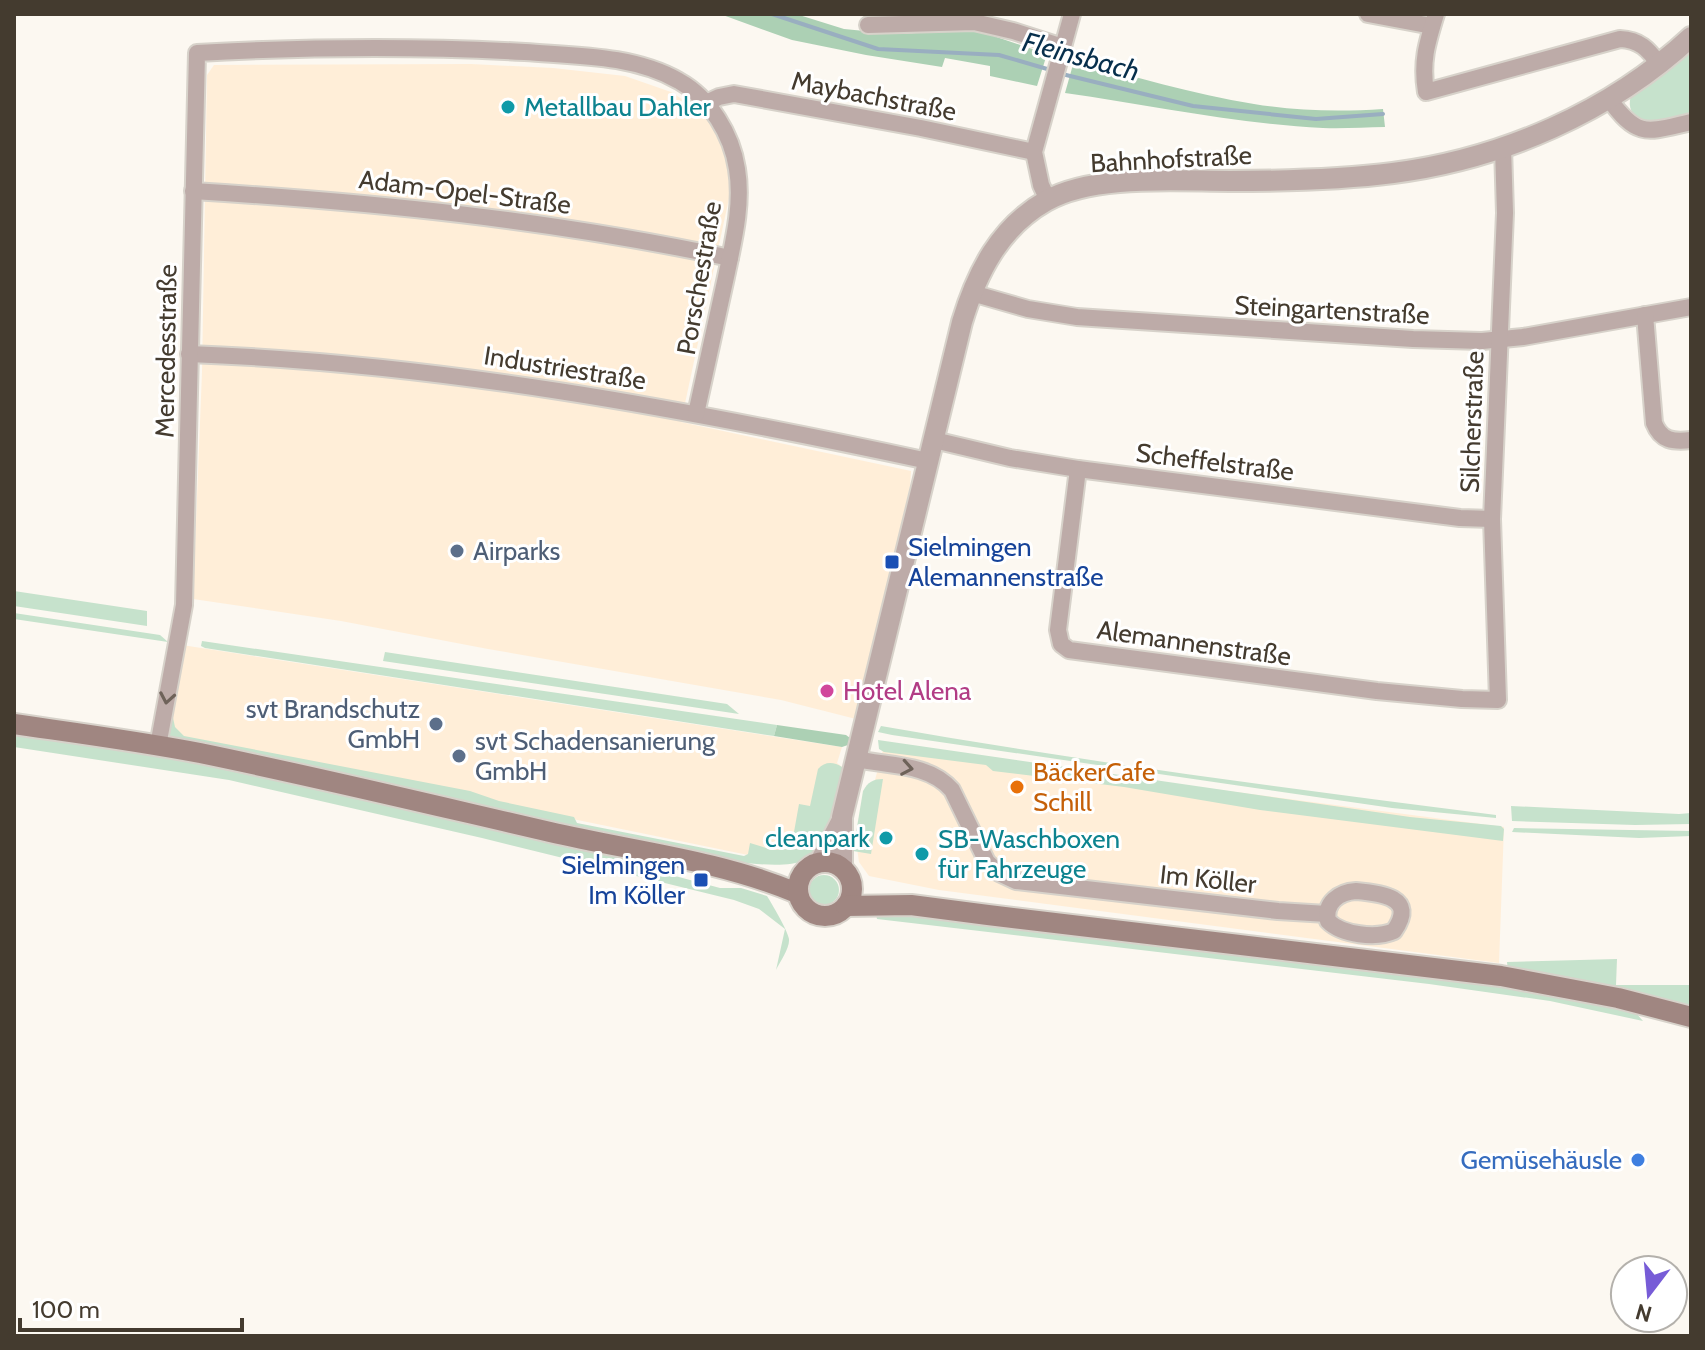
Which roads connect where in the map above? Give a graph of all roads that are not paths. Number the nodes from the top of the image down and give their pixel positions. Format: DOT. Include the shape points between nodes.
graph roads {
  1 [pos="1072,14"];
  2 [pos="1368,14"];
  3 [pos="1434,20"];
  4 [pos="868,25"];
  5 [pos="1691,37"];
  6 [pos="1062,51"];
  7 [pos="197,53"];
  8 [pos="1659,64"];
  9 [pos="1609,99"];
  10 [pos="706,103"];
  11 [pos="1691,122"];
  12 [pos="1503,147"];
  13 [pos="1034,152"];
  14 [pos="193,191"];
  15 [pos="1048,200"];
  16 [pos="730,258"];
  17 [pos="972,293"];
  18 [pos="1691,307"];
  19 [pos="1645,315"];
  20 [pos="1499,341"];
  21 [pos="189,354"];
  22 [pos="696,414"];
  23 [pos="934,440"];
  24 [pos="1691,440"];
  25 [pos="928,461"];
  26 [pos="1078,469"];
  27 [pos="1492,519"];
  28 [pos="1498,700"];
  29 [pos="14,724"];
  30 [pos="158,746"];
  31 [pos="856,759"];
  32 [pos="841,822"];
  33 [pos="811,867"];
  34 [pos="739,873"];
  35 [pos="847,875"];
  36 [pos="797,893"];
  37 [pos="911,905"];
  38 [pos="846,906"];
  39 [pos="1327,914"];
  40 [pos="1691,1017"];
  1 -- 6 [label="street"];
  2 -- 3 [label="street"];
  3 -- 8 [label="street" via="1423,72 1426,92 1620,39 1641,44"];
  4 -- 6 [label="street" via="974,22"];
  5 -- 8 [label="street, Bahnhofstraße"];
  6 -- 13 [label="street"];
  7 -- 10 [label="street, Porschestraße" via="372,47 581,57 666,74"];
  7 -- 14 [label="street, Mercedesstraße"];
  8 -- 9 [label="street, Bahnhofstraße"];
  9 -- 11 [label="street" via="1633,127 1643,130"];
  9 -- 12 [label="street, Bahnhofstraße"];
  10 -- 13 [label="street, Maybachstraße" via="734,94"];
  10 -- 16 [label="street, Porschestraße" via="727,133 737,168"];
  12 -- 15 [label="street, Bahnhofstraße" via="1432,167 1372,176 1105,184"];
  12 -- 20 [label="street, Silcherstraße"];
  13 -- 15 [label="street"];
  14 -- 16 [label="street, Adam-Opel-Straße" via="518,221"];
  14 -- 21 [label="street, Mercedesstraße"];
  15 -- 17 [label="street, Bahnhofstraße" via="1006,232"];
  16 -- 22 [label="street, Porschestraße"];
  17 -- 20 [label="street, Steingartenstraße" via="1077,317"];
  17 -- 23 [label="street, Bahnhofstraße"];
  18 -- 19 [label="street, Steingartenstraße"];
  19 -- 20 [label="street, Steingartenstraße"];
  19 -- 24 [label="street" via="1654,423 1670,441"];
  20 -- 27 [label="street, Silcherstraße"];
  21 -- 22 [label="street, Industriestraße" via="329,362 486,380"];
  21 -- 30 [label="street, Mercedesstraße, one-way" via="184,605"];
  22 -- 25 [label="street, Industriestraße"];
  23 -- 25 [label="street, Bahnhofstraße"];
  23 -- 26 [label="street, Scheffelstraße"];
  25 -- 31 [label="street, Bahnhofstraße"];
  26 -- 27 [label="street, Scheffelstraße"];
  26 -- 28 [label="street, Alemannenstraße" via="1058,630 1061,644 1069,650 1377,691"];
  27 -- 28 [label="street, Silcherstraße"];
  29 -- 30 [label="main road"];
  30 -- 34 [label="main road"];
  31 -- 32 [label="street, Bahnhofstraße"];
  31 -- 39 [label="street, Im Köller, one-way" via="939,777 952,790 987,862 1016,881"];
  32 -- 33 [label="street, Bahnhofstraße"];
  32 -- 35 [label="street, Bahnhofstraße"];
  33 -- 34 [label="main road"];
  33 -- 35 [label="main road" via="831,862"];
  33 -- 36 [label="main road" via="798,882"];
  34 -- 36 [label="main road"];
  35 -- 37 [label="main road"];
  35 -- 38 [label="main road" via="852,895"];
  36 -- 38 [label="main road" via="807,910 819,916 834,915"];
  37 -- 38 [label="main road"];
  37 -- 40 [label="main road" via="1501,976"];
}
